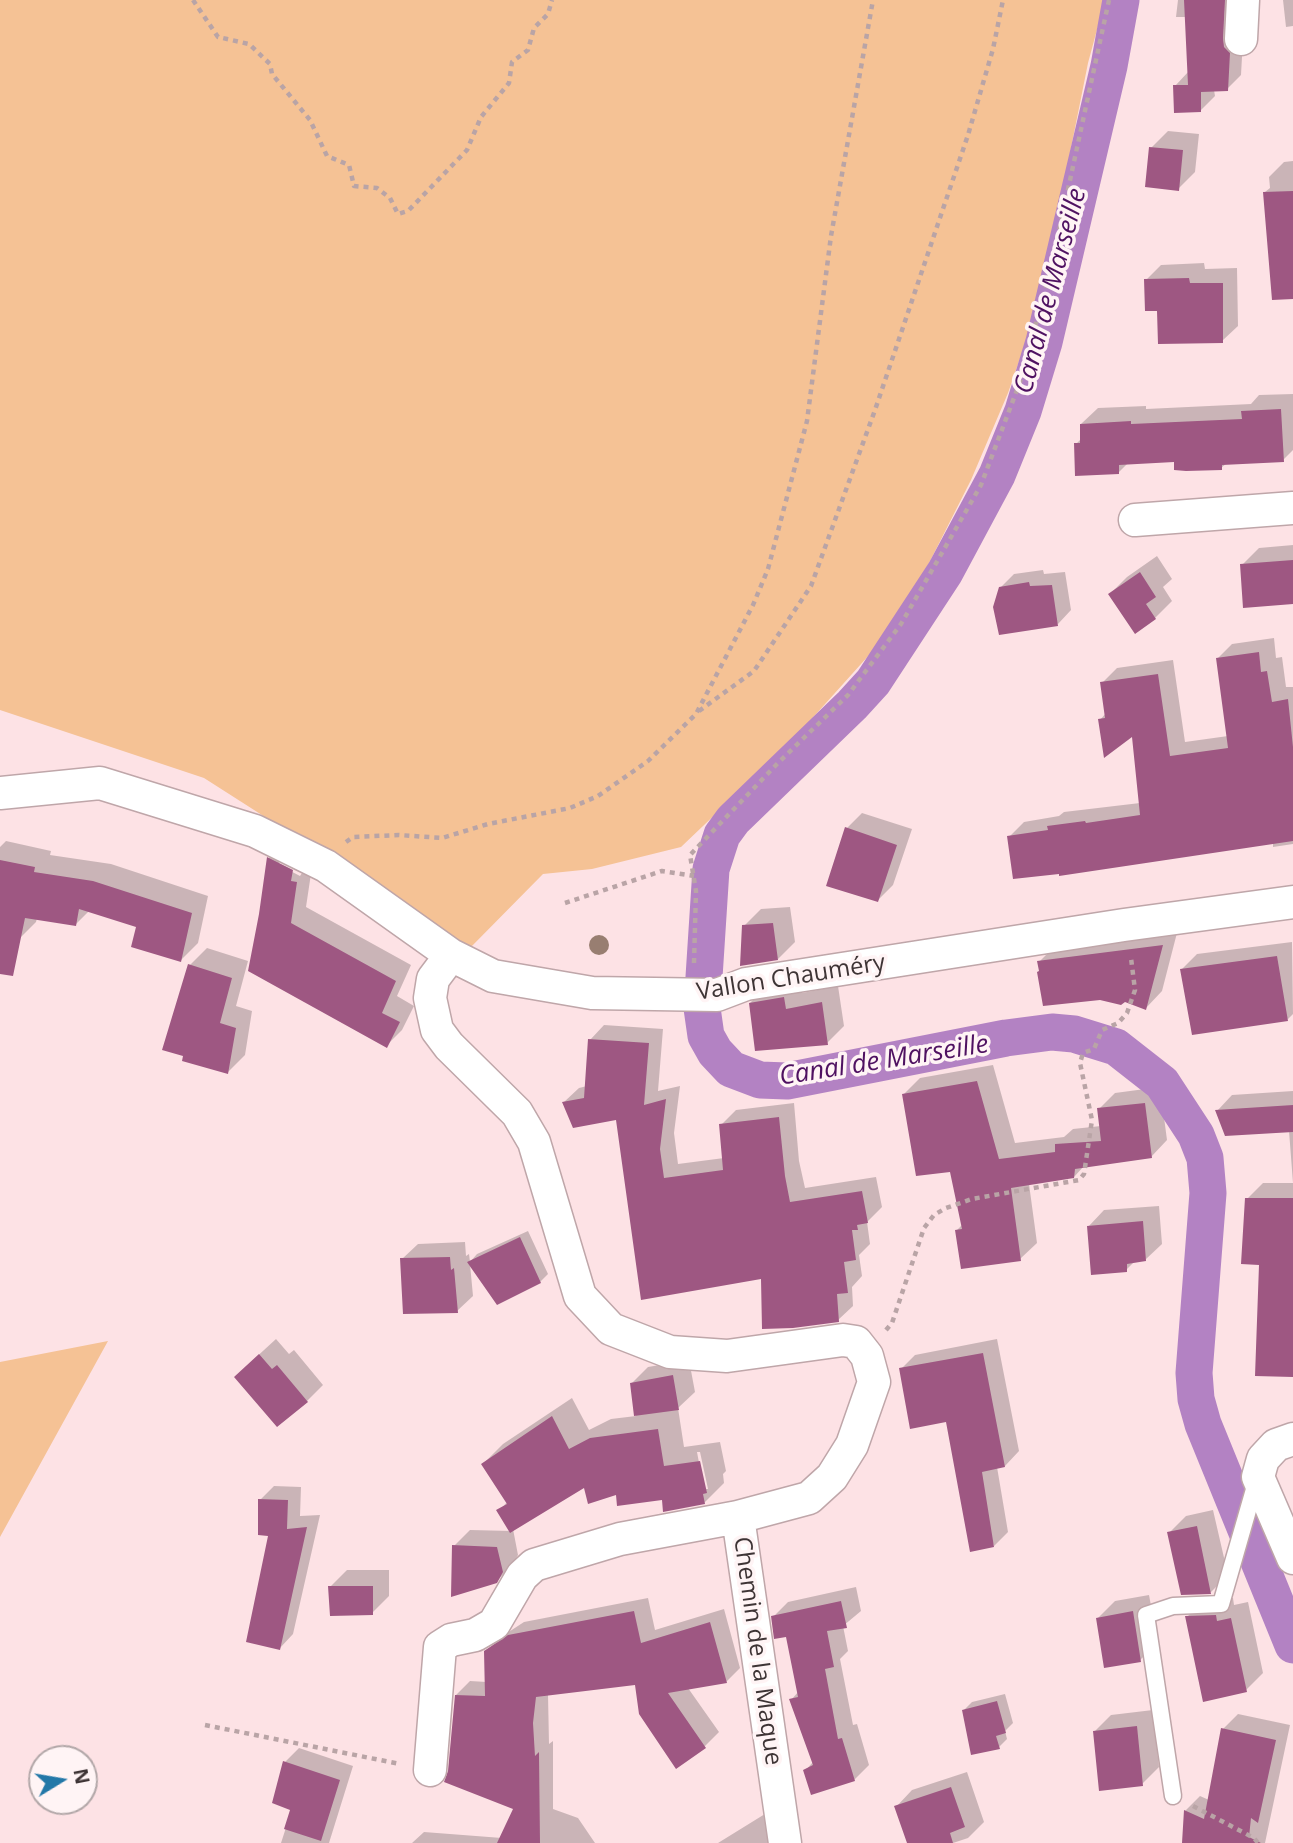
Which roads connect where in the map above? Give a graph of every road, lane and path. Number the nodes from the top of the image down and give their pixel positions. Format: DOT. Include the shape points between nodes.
graph roads {
  1 [pos="193,0"];
  2 [pos="552,0"];
  3 [pos="873,0"];
  4 [pos="1003,0"];
  5 [pos="1109,0"];
  6 [pos="1243,0"];
  7 [pos="1241,39"];
  8 [pos="1293,508"];
  9 [pos="1135,520"];
  10 [pos="696,714"];
  11 [pos="0,793"];
  12 [pos="343,845"];
  13 [pos="694,876"];
  14 [pos="1293,902"];
  15 [pos="565,903"];
  16 [pos="451,955"];
  17 [pos="1135,981"];
  18 [pos="705,995"];
  19 [pos="867,1356"];
  20 [pos="1293,1439"];
  21 [pos="1254,1491"];
  22 [pos="738,1517"];
  23 [pos="1293,1558"];
  24 [pos="205,1725"];
  25 [pos="430,1770"];
  26 [pos="1173,1796"];
  27 [pos="785,1843"];
  28 [pos="1258,1843"];
  1 -- 2 [label="path" via="218,37 250,44 270,64 272,74 310,120 327,156 349,165 354,186 377,188 390,198 397,214 408,211 467,150 481,117 509,83 512,62 528,50 534,28 548,14"];
  3 -- 10 [label="path" via="831,236 807,421 768,569"];
  4 -- 10 [label="path" via="968,135 811,586 754,671"];
  5 -- 13 [label="path" via="1044,293 1020,382 981,485 893,634 848,695 690,855"];
  6 -- 7 [label="street"];
  8 -- 9 [label="street"];
  10 -- 12 [label="path" via="648,761 598,796 570,808 442,838 353,837"];
  11 -- 16 [label="street, Vallon Chauméry" via="100,783 254,831 326,866"];
  13 -- 15 [label="path" via="663,871"];
  13 -- 18 [label="path"];
  14 -- 18 [label="street, Vallon Chauméry" via="746,984"];
  16 -- 18 [label="street, Vallon Chauméry" via="493,976 592,993"];
  16 -- 19 [label="street" via="433,979 430,998 437,1030 517,1113 534,1142 580,1296 611,1329 670,1352 727,1356 844,1340 856,1342"];
  17 -- 19 [label="path" via="1127,1013 1102,1030 1094,1049 1083,1053 1080,1063 1092,1120 1079,1180 972,1199 934,1215 924,1228 892,1323"];
  19 -- 22 [label="street, Chemin de la Maque" via="874,1382 852,1445 832,1477 809,1498"];
  20 -- 21 [label="street" via="1276,1445 1263,1460"];
  21 -- 23 [label="street"];
  21 -- 26 [label="lane" via="1221,1604 1173,1606 1146,1615"];
  22 -- 25 [label="street" via="620,1539 534,1565 522,1576 494,1625 440,1647"];
  22 -- 27 [label="street, Chemin de la Maque"];
  24 -- 25 [label="path"];
  26 -- 28 [label="path"];
}
